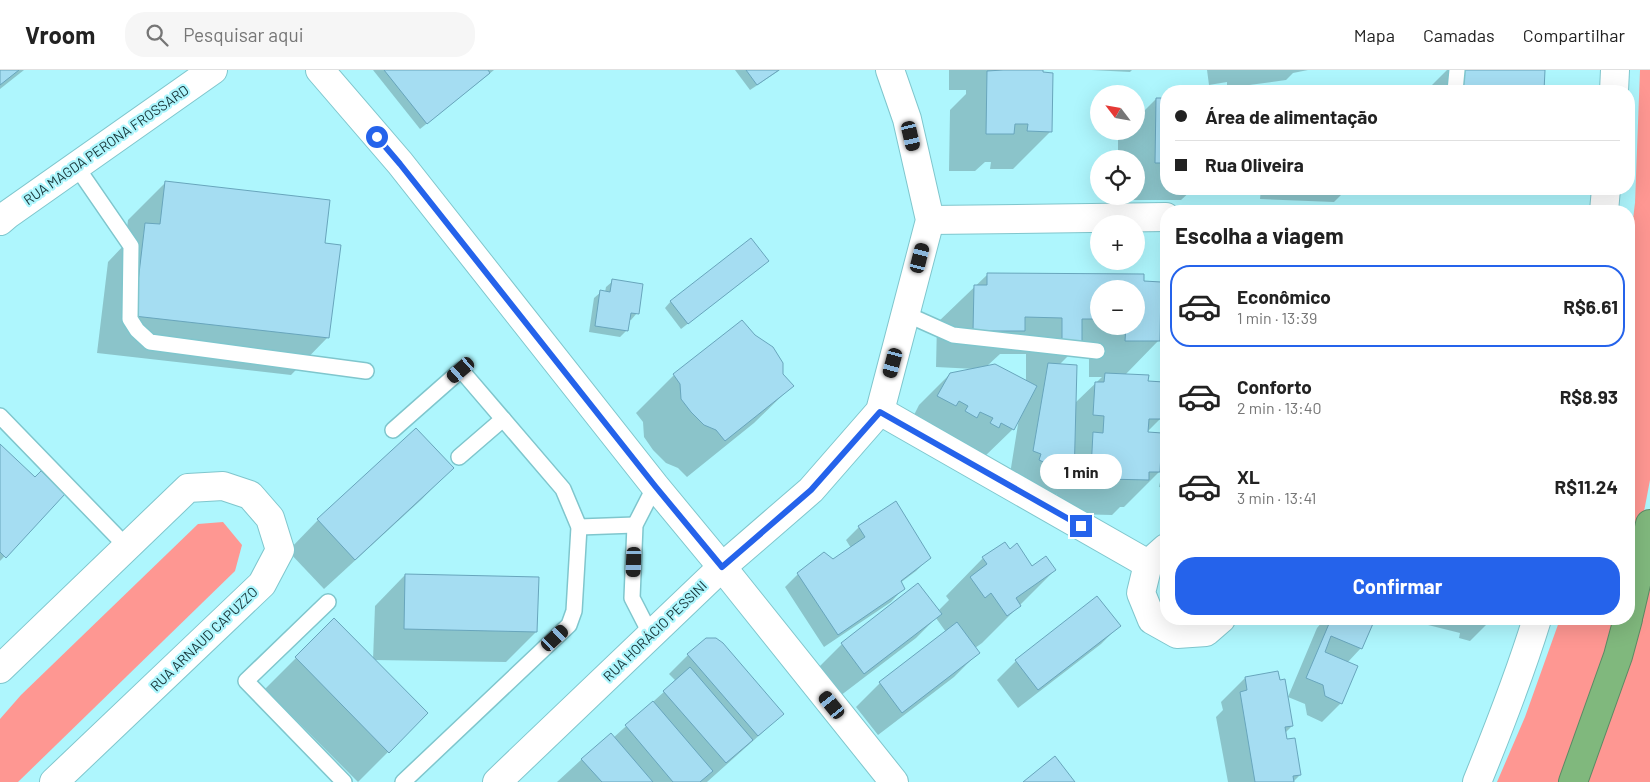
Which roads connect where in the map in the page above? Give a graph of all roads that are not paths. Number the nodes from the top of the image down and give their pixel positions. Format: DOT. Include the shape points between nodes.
graph roads {
  1 [pos="213,70"];
  2 [pos="320,70"];
  3 [pos="890,70"];
  4 [pos="1457,70"];
  5 [pos="1615,70"];
  6 [pos="1456,85"];
  7 [pos="1614,85"];
  8 [pos="76,166"];
  9 [pos="2,214"];
  10 [pos="1160,217"];
  11 [pos="930,220"];
  12 [pos="906,314"];
  13 [pos="1097,351"];
  14 [pos="366,371"];
  15 [pos="880,412"];
  16 [pos="0,416"];
  17 [pos="502,419"];
  18 [pos="393,430"];
  19 [pos="459,457"];
  20 [pos="655,486"];
  21 [pos="1650,524"];
  22 [pos="635,525"];
  23 [pos="579,527"];
  24 [pos="127,547"];
  25 [pos="1157,556"];
  26 [pos="722,567"];
  27 [pos="1635,588"];
  28 [pos="328,602"];
  29 [pos="1160,624"];
  30 [pos="1161,625"];
  31 [pos="1214,625"];
  32 [pos="1535,625"];
  33 [pos="1626,625"];
  34 [pos="651,634"];
  35 [pos="0,669"];
  36 [pos="54,782"];
  37 [pos="344,782"];
  38 [pos="403,782"];
  39 [pos="497,782"];
  40 [pos="894,782"];
  41 [pos="1477,782"];
  42 [pos="1573,782"];
  1 -- 8 [label="street, RUA MAGDA PERONA FROSSARD"];
  2 -- 20 [label="street" via="400,164"];
  3 -- 11 [label="street, RUA HORÁCIO PESSINI" via="907,119"];
  4 -- 6 [label="lane"];
  5 -- 7 [label="street"];
  8 -- 9 [label="street, RUA MAGDA PERONA FROSSARD"];
  8 -- 14 [label="lane" via="131,246 130,319 150,342"];
  10 -- 11 [label="street"];
  11 -- 12 [label="street, RUA HORÁCIO PESSINI"];
  12 -- 13 [label="lane" via="953,335"];
  12 -- 15 [label="street, RUA HORÁCIO PESSINI"];
  15 -- 25 [label="street"];
  15 -- 26 [label="street, RUA HORÁCIO PESSINI" via="811,490"];
  16 -- 24 [label="lane"];
  17 -- 18 [label="lane" via="461,370"];
  17 -- 19 [label="lane"];
  17 -- 23 [label="lane" via="563,489"];
  20 -- 22 [label="lane"];
  20 -- 26 [label="street"];
  21 -- 27 [label="highway"];
  22 -- 23 [label="lane"];
  22 -- 34 [label="lane" via="632,598"];
  23 -- 38 [label="lane" via="574,610 569,625"];
  24 -- 35 [label="street, RUA ARNAUD CAPUZZO"];
  24 -- 36 [label="street, RUA ARNAUD CAPUZZO" via="188,488 223,486 250,495 270,518 280,550 262,584"];
  25 -- 29 [label="street" via="1141,593 1152,620"];
  26 -- 34 [label="street, RUA HORÁCIO PESSINI"];
  26 -- 40 [label="street"];
  28 -- 37 [label="lane" via="246,681"];
  30 -- 31 [label="street" via="1177,634 1206,632"];
  32 -- 41 [label="street"];
  33 -- 42 [label="highway"];
  34 -- 39 [label="street, RUA HORÁCIO PESSINI"];
}
